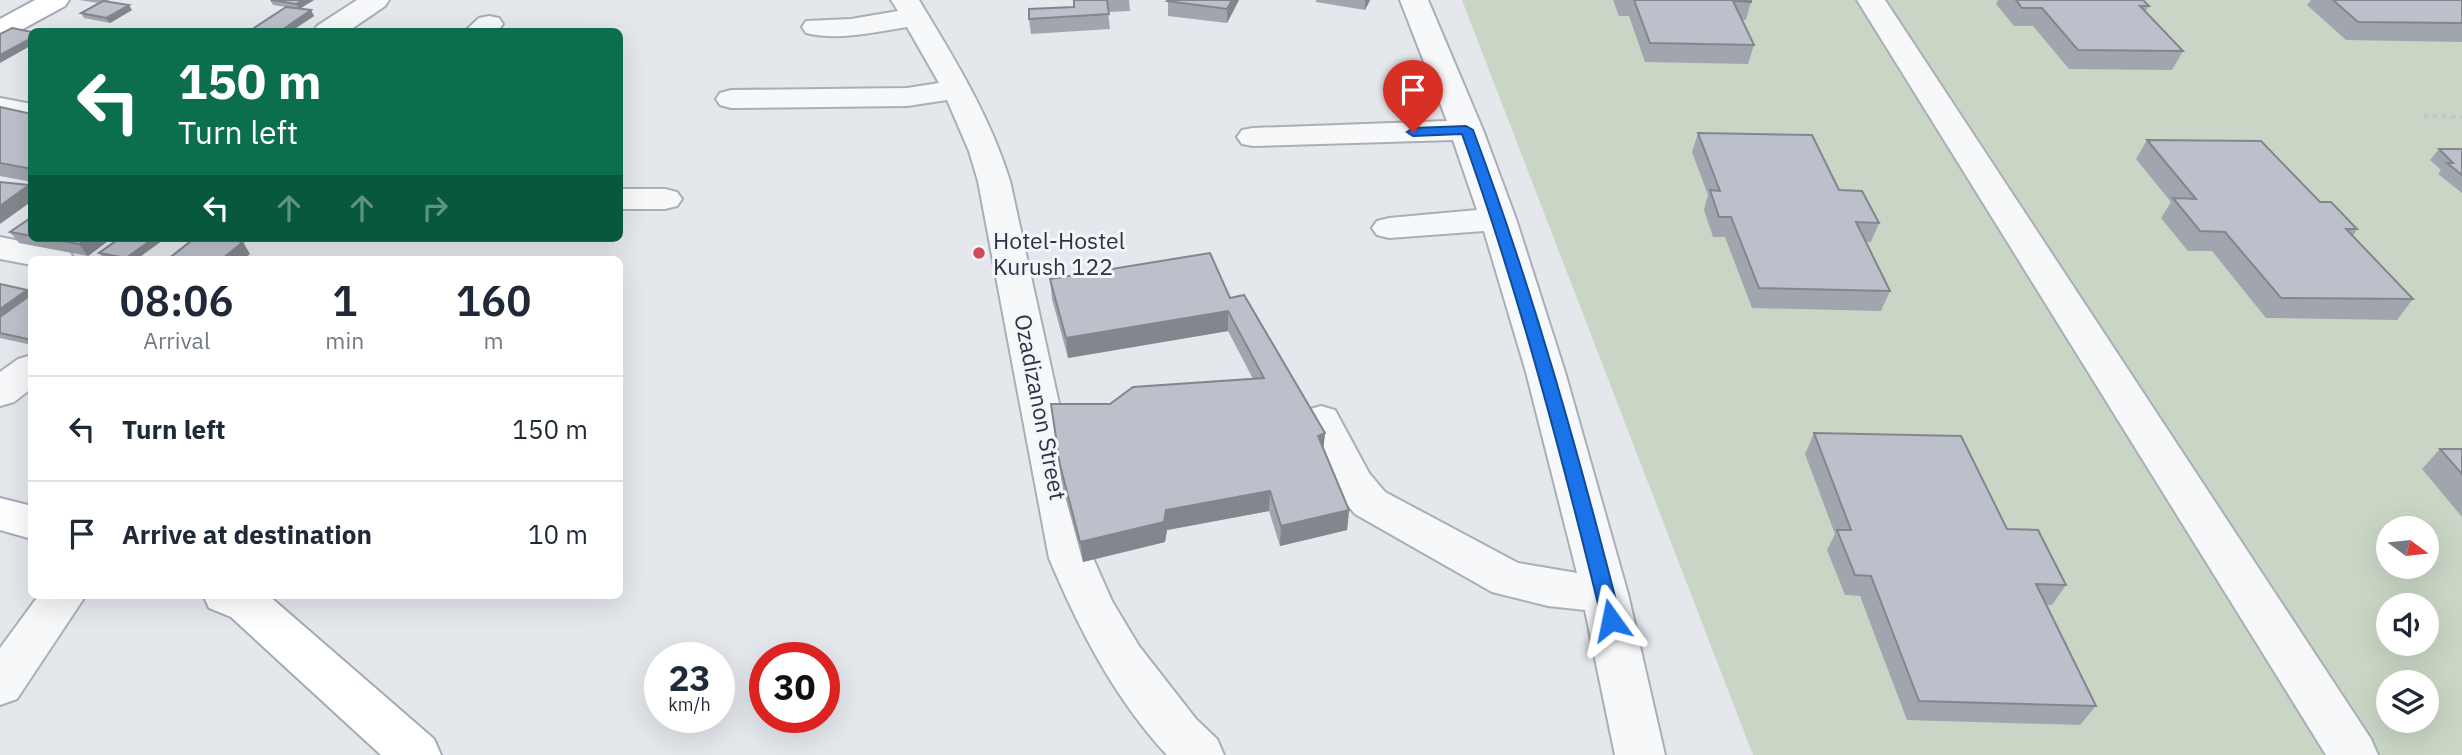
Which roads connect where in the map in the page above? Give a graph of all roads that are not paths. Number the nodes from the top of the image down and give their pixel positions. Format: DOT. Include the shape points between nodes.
graph roads {
  1 [pos="55,0"];
  2 [pos="375,0"];
  3 [pos="1414,0"];
  4 [pos="1871,0"];
  5 [pos="909,5"];
  6 [pos="816,27"];
  7 [pos="333,28"];
  8 [pos="0,30"];
  9 [pos="957,89"];
  10 [pos="731,99"];
  11 [pos="0,107"];
  12 [pos="28,112"];
  13 [pos="1466,130"];
  14 [pos="1253,137"];
  15 [pos="623,199"];
  16 [pos="665,199"];
  17 [pos="1499,219"];
  18 [pos="1389,228"];
  19 [pos="28,231"];
  20 [pos="1,248"];
  21 [pos="42,256"];
  22 [pos="28,371"];
  23 [pos="0,392"];
  24 [pos="1321,420"];
  25 [pos="0,514"];
  26 [pos="28,522"];
  27 [pos="1606,594"];
  28 [pos="61,599"];
  29 [pos="235,599"];
  30 [pos="0,685"];
  31 [pos="416,755"];
  32 [pos="1199,755"];
  33 [pos="1640,755"];
  34 [pos="2353,755"];
  1 -- 8 [label="main road"];
  2 -- 7 [label="street"];
  3 -- 13 [label="street"];
  4 -- 34 [label="street"];
  5 -- 6 [label="street" via="851,27"];
  5 -- 9 [label="street, Ozadizanon Street"];
  9 -- 10 [label="street" via="907,97"];
  9 -- 32 [label="street, Ozadizanon Street" via="994,181 1071,558 1122,660"];
  11 -- 12 [label="street"];
  13 -- 14 [label="street"];
  13 -- 17 [label="street"];
  15 -- 16 [label="street"];
  17 -- 18 [label="street"];
  17 -- 27 [label="street" via="1570,454"];
  19 -- 20 [label="street"];
  20 -- 21 [label="street"];
  22 -- 23 [label="street"];
  24 -- 27 [label="street" via="1353,484 1370,503 1508,579 1548,589"];
  25 -- 26 [label="main road"];
  27 -- 33 [label="street"];
  28 -- 30 [label="street"];
  29 -- 31 [label="main road" via="247,604"];
}
